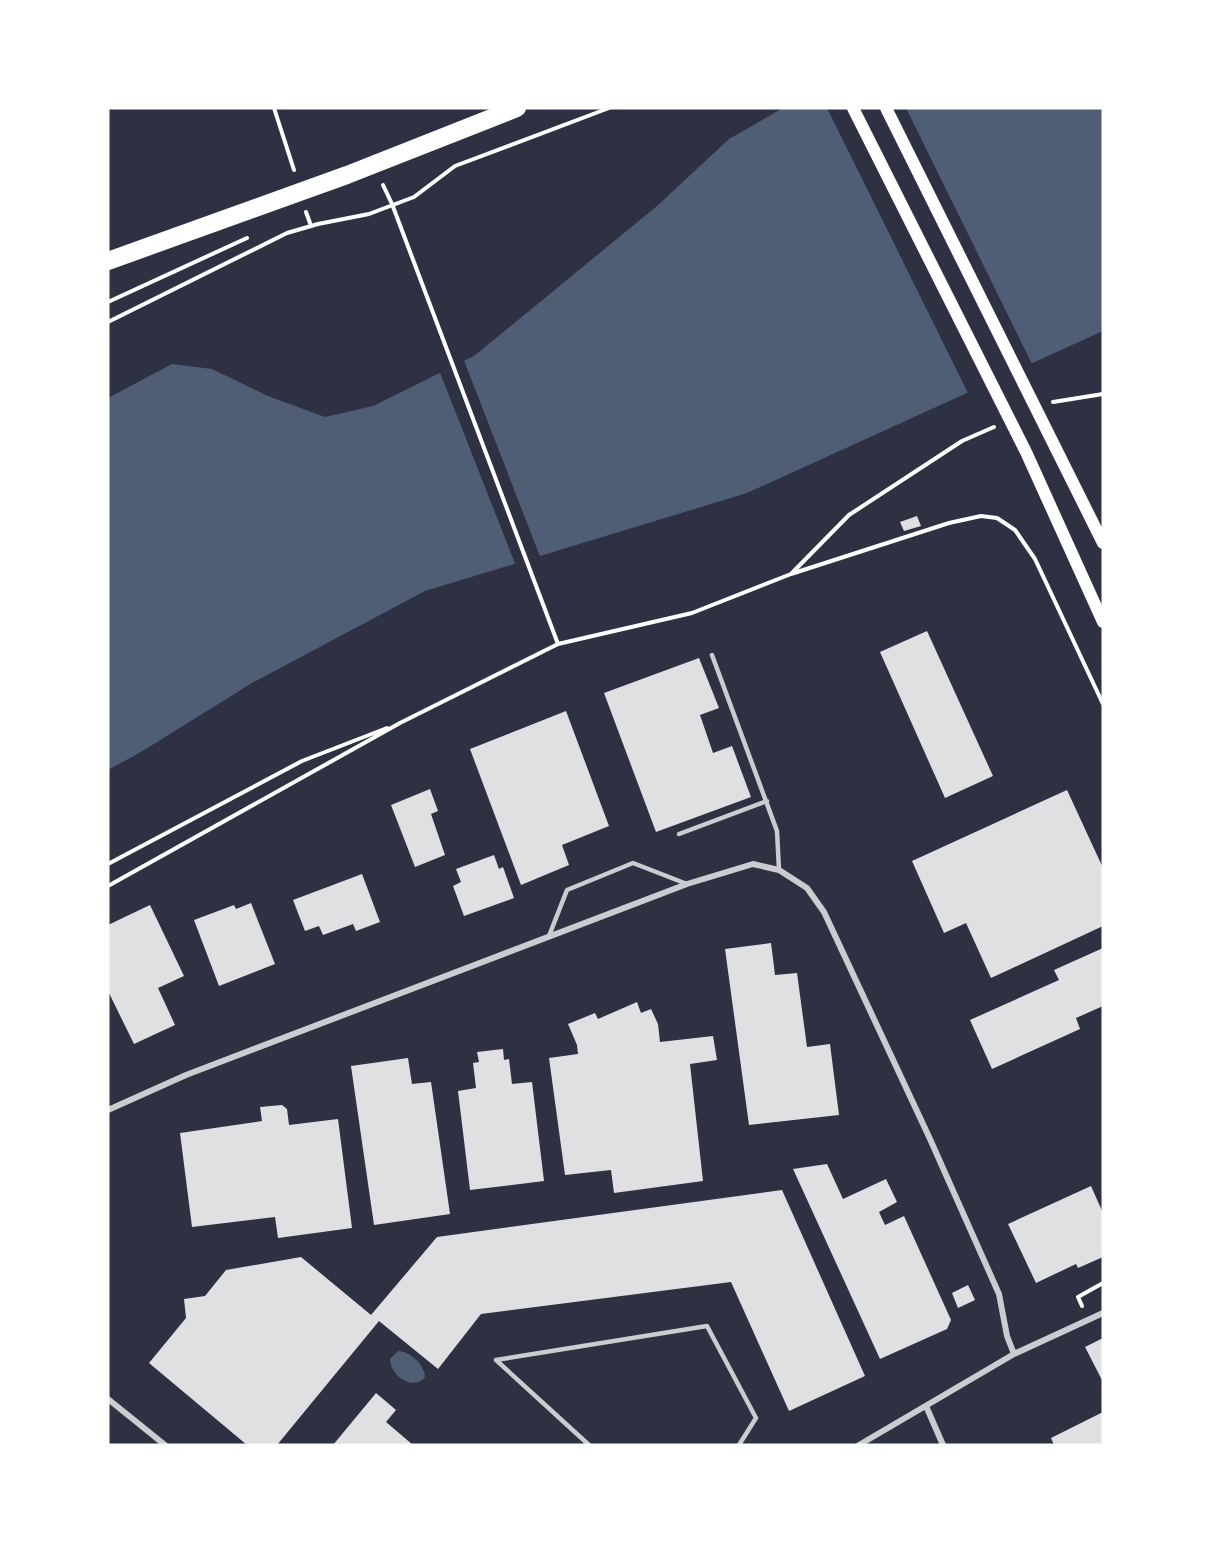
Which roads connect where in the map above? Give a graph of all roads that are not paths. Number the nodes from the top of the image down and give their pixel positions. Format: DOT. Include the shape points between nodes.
graph roads {
  1 [pos="517,108"];
  2 [pos="853,108"];
  3 [pos="886,108"];
  4 [pos="108,261"];
  5 [pos="1103,543"];
  6 [pos="1103,622"];
  7 [pos="712,655"];
  8 [pos="767,801"];
  9 [pos="680,834"];
  10 [pos="779,870"];
  11 [pos="687,884"];
  12 [pos="549,936"];
  13 [pos="108,1110"];
  14 [pos="1103,1313"];
  15 [pos="1014,1354"];
  16 [pos="108,1399"];
  17 [pos="926,1406"];
  18 [pos="165,1445"];
  19 [pos="589,1445"];
  20 [pos="739,1445"];
  21 [pos="859,1445"];
  22 [pos="944,1445"];
  1 -- 4 [label="highway" via="347,175"];
  2 -- 6 [label="main road" via="1026,452"];
  3 -- 5 [label="main road"];
  7 -- 8 [label="lane"];
  8 -- 9 [label="lane"];
  8 -- 10 [label="lane" via="777,831"];
  10 -- 11 [label="street" via="753,864"];
  10 -- 15 [label="street" via="807,888 824,912 999,1294"];
  11 -- 12 [label="street"];
  11 -- 12 [label="lane" via="633,863 567,890"];
  12 -- 13 [label="street" via="186,1075"];
  14 -- 15 [label="street"];
  15 -- 17 [label="street"];
  16 -- 18 [label="street"];
  17 -- 21 [label="street"];
  17 -- 22 [label="street"];
  19 -- 20 [label="lane" via="496,1360 707,1326 756,1418"];
}
